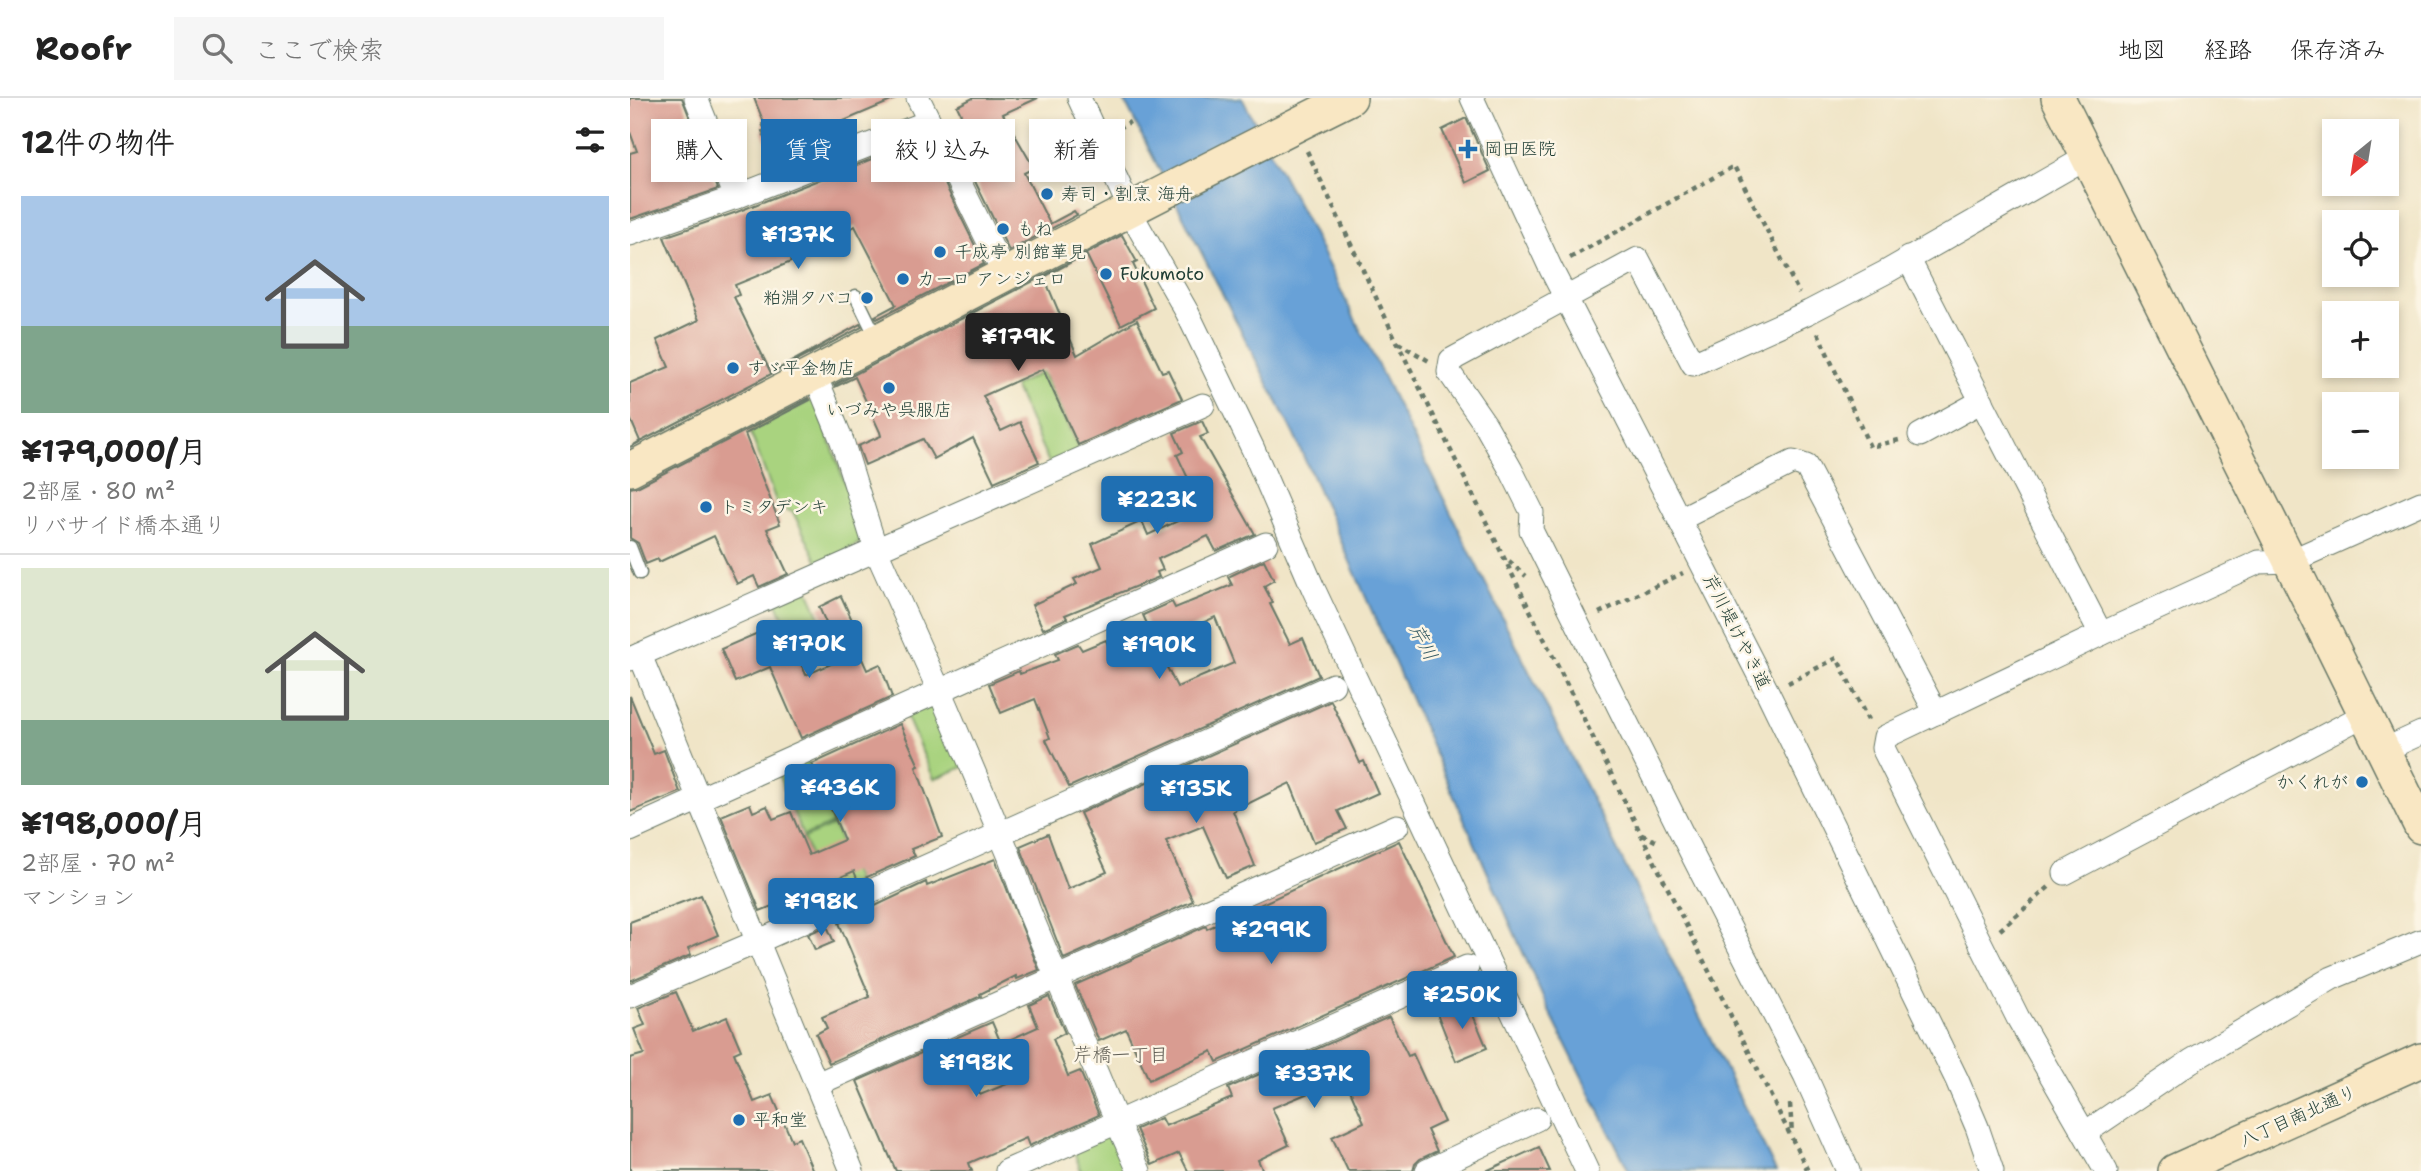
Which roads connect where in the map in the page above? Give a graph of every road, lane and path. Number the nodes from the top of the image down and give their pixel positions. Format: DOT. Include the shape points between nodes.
graph roads {
  1 [pos="696,98"];
  2 [pos="918,98"];
  3 [pos="1079,98"];
  4 [pos="1350,98"];
  5 [pos="1472,98"];
  6 [pos="2058,98"];
  7 [pos="927,119"];
  8 [pos="1293,136"];
  9 [pos="871,143"];
  10 [pos="2087,157"];
  11 [pos="958,182"];
  12 [pos="736,197"];
  13 [pos="1140,203"];
  14 [pos="630,234"];
  15 [pos="1908,258"];
  16 [pos="1552,269"];
  17 [pos="1004,273"];
  18 [pos="856,296"];
  19 [pos="1566,298"];
  20 [pos="1809,312"];
  21 [pos="878,341"];
  22 [pos="1397,342"];
  23 [pos="1448,372"];
  24 [pos="815,375"];
  25 [pos="1982,401"];
  26 [pos="1203,405"];
  27 [pos="1920,435"];
  28 [pos="630,469"];
  29 [pos="2421,503"];
  30 [pos="1680,519"];
  31 [pos="1266,544"];
  32 [pos="630,547"];
  33 [pos="879,551"];
  34 [pos="2291,561"];
  35 [pos="1702,563"];
  36 [pos="640,573"];
  37 [pos="1579,622"];
  38 [pos="2101,634"];
  39 [pos="635,657"];
  40 [pos="1333,685"];
  41 [pos="1768,693"];
  42 [pos="945,701"];
  43 [pos="1936,713"];
  44 [pos="2366,714"];
  45 [pos="2421,733"];
  46 [pos="1884,742"];
  47 [pos="2384,750"];
  48 [pos="699,799"];
  49 [pos="1397,826"];
  50 [pos="2421,827"];
  51 [pos="630,830"];
  52 [pos="1000,834"];
  53 [pos="2065,873"];
  54 [pos="759,941"];
  55 [pos="2421,941"];
  56 [pos="1983,947"];
  57 [pos="1466,967"];
  58 [pos="1058,977"];
  59 [pos="630,996"];
  60 [pos="2421,1060"];
  61 [pos="817,1084"];
  62 [pos="1537,1119"];
  63 [pos="1117,1122"];
  64 [pos="2085,1133"];
  65 [pos="852,1171"];
  66 [pos="1007,1171"];
  67 [pos="1139,1171"];
  68 [pos="1427,1171"];
  69 [pos="1587,1171"];
  70 [pos="1808,1171"];
  71 [pos="1848,1171"];
  72 [pos="1992,1171"];
  73 [pos="2106,1171"];
  74 [pos="2175,1171"];
  1 -- 12 [label="street"];
  2 -- 7 [label="street"];
  3 -- 13 [label="street"];
  4 -- 8 [label="street"];
  5 -- 16 [label="street, 芹川堤けやき道"];
  6 -- 10 [label="street"];
  8 -- 13 [label="street"];
  8 -- 22 [label="path"];
  9 -- 12 [label="street"];
  10 -- 15 [label="street"];
  10 -- 34 [label="street"];
  11 -- 17 [label="street"];
  12 -- 14 [label="street"];
  13 -- 17 [label="street"];
  13 -- 69 [label="street" via="1313,588"];
  15 -- 20 [label="street"];
  15 -- 25 [label="street"];
  16 -- 19 [label="street, 芹川堤けやき道"];
  16 -- 20 [label="path" via="1734,166"];
  17 -- 21 [label="street" via="911,332"];
  18 -- 21 [label="lane"];
  19 -- 20 [label="street" via="1638,259 1693,364"];
  19 -- 23 [label="street" via="1451,360"];
  19 -- 30 [label="street, 芹川堤けやき道"];
  20 -- 27 [label="path" via="1870,447"];
  21 -- 24 [label="street"];
  22 -- 23 [label="path"];
  22 -- 70 [label="path"];
  23 -- 37 [label="street" via="1511,470 1532,512 1531,530"];
  24 -- 28 [label="street"];
  24 -- 33 [label="street"];
  25 -- 27 [label="street"];
  25 -- 38 [label="street"];
  26 -- 33 [label="street"];
  29 -- 34 [label="street"];
  30 -- 35 [label="street, 芹川堤けやき道"];
  30 -- 43 [label="street" via="1793,462 1806,466"];
  31 -- 42 [label="street"];
  32 -- 36 [label="lane"];
  33 -- 39 [label="street"];
  33 -- 42 [label="street"];
  34 -- 38 [label="street" via="2259,562"];
  34 -- 44 [label="street"];
  35 -- 37 [label="path"];
  35 -- 41 [label="street, 芹川堤けやき道"];
  37 -- 71 [label="street" via="1805,1075"];
  38 -- 43 [label="street"];
  39 -- 48 [label="street"];
  40 -- 52 [label="street"];
  41 -- 46 [label="path" via="1838,658 1878,739"];
  41 -- 72 [label="street, 芹川堤けやき道" via="1957,1080"];
  42 -- 48 [label="street" via="738,778"];
  42 -- 52 [label="street"];
  43 -- 46 [label="street" via="1885,737"];
  44 -- 47 [label="street"];
  44 -- 53 [label="street"];
  45 -- 47 [label="street"];
  46 -- 56 [label="street" via="1883,748"];
  47 -- 50 [label="street"];
  48 -- 51 [label="street"];
  48 -- 54 [label="street"];
  49 -- 58 [label="street"];
  52 -- 54 [label="street"];
  52 -- 58 [label="street"];
  53 -- 56 [label="path"];
  54 -- 59 [label="street"];
  54 -- 61 [label="street"];
  55 -- 64 [label="street" via="2332,978 2191,1061"];
  56 -- 64 [label="street" via="2044,1066"];
  57 -- 63 [label="street"];
  58 -- 61 [label="street"];
  58 -- 63 [label="street"];
  60 -- 74 [label="street, 八丁目南北通り"];
  61 -- 65 [label="street"];
  62 -- 68 [label="street"];
  63 -- 66 [label="street"];
  63 -- 67 [label="street"];
  64 -- 73 [label="street"];
}
